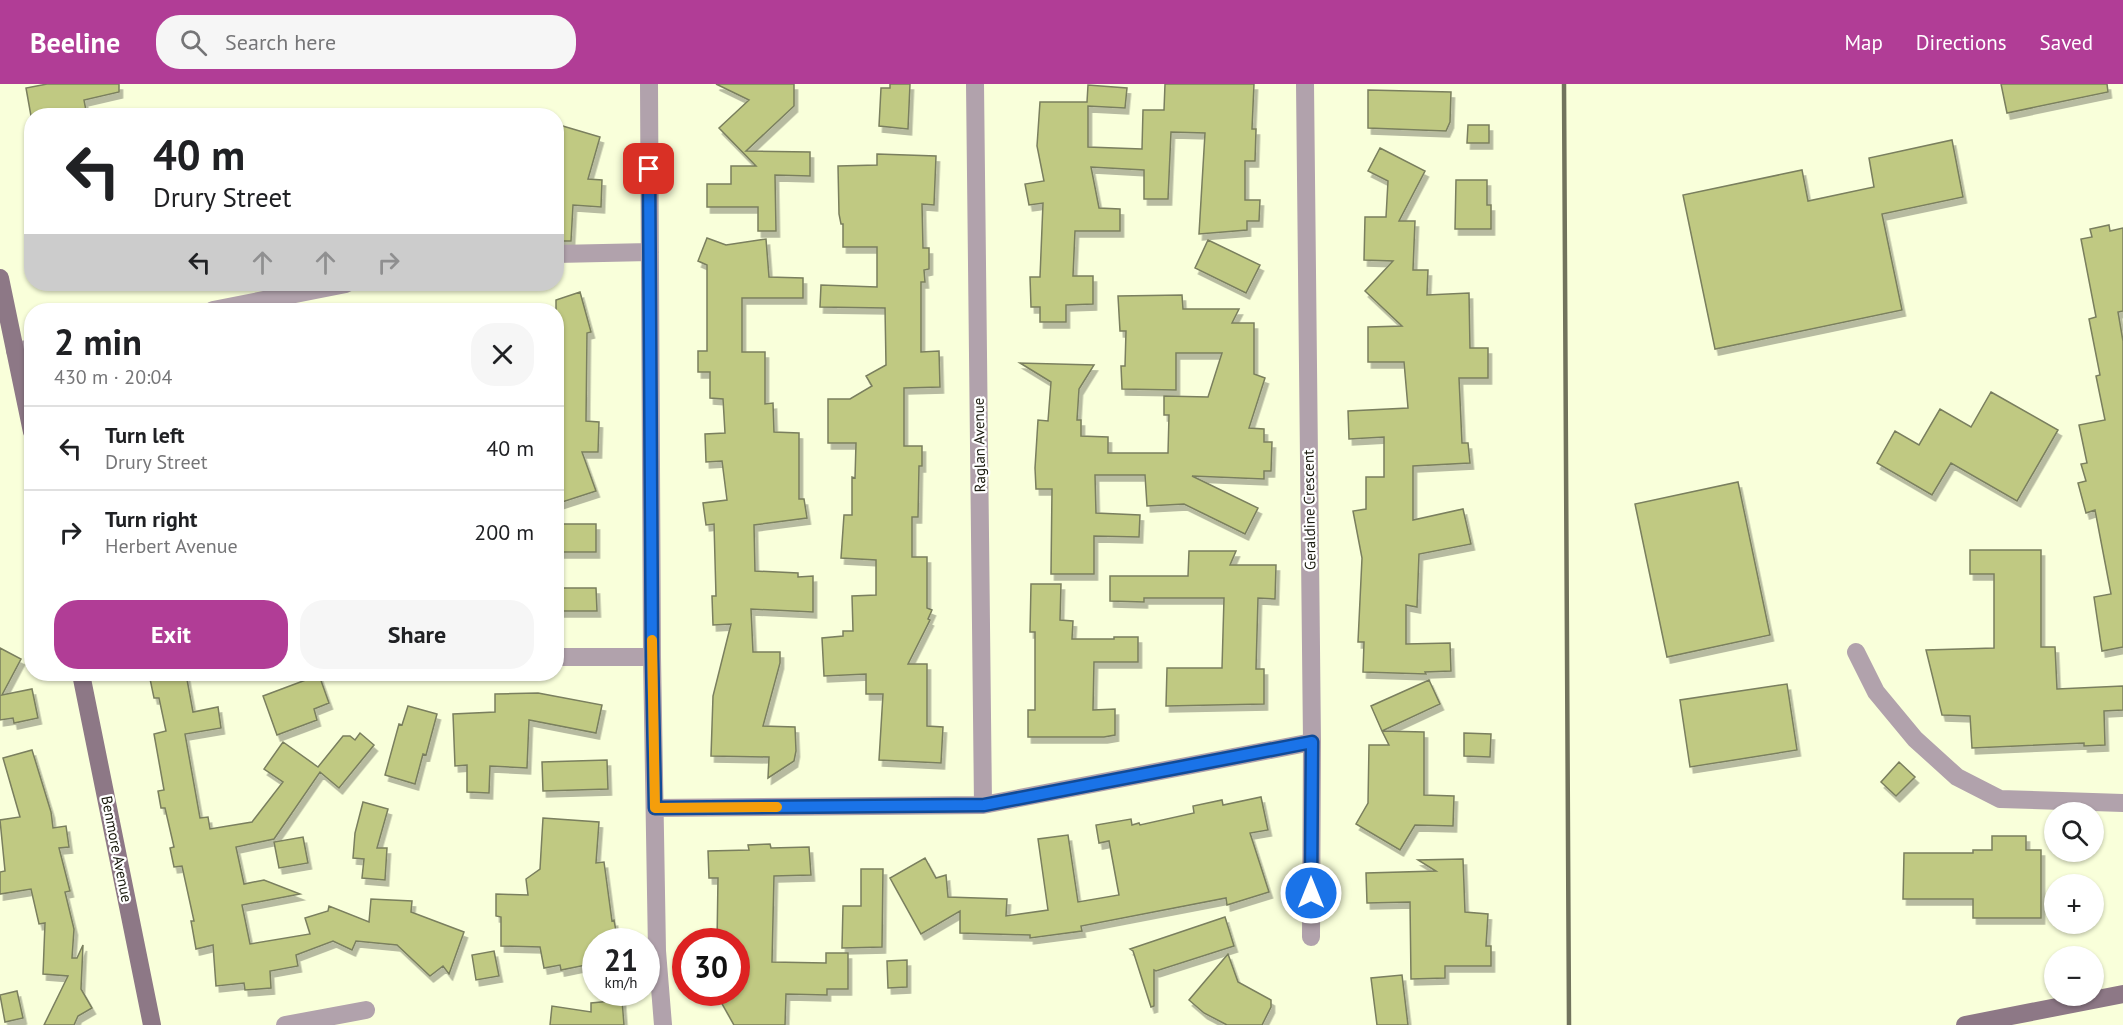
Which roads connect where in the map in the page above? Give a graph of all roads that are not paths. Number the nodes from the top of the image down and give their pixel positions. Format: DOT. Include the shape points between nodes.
graph roads {
  1 [pos="649,84"];
  2 [pos="975,84"];
  3 [pos="1305,84"];
  4 [pos="650,252"];
  5 [pos="564,254"];
  6 [pos="0,278"];
  7 [pos="310,291"];
  8 [pos="249,303"];
  9 [pos="23,349"];
  10 [pos="1856,652"];
  11 [pos="564,657"];
  12 [pos="652,657"];
  13 [pos="82,681"];
  14 [pos="1312,742"];
  15 [pos="2123,803"];
  16 [pos="984,805"];
  17 [pos="655,808"];
  18 [pos="1311,937"];
  19 [pos="2123,994"];
  20 [pos="366,1010"];
  21 [pos="152,1025"];
  22 [pos="285,1025"];
  23 [pos="663,1025"];
  24 [pos="1965,1025"];
  1 -- 4 [label="street"];
  2 -- 16 [label="street, Raglan Avenue"];
  3 -- 14 [label="street, Geraldine Crescent"];
  4 -- 5 [label="street"];
  4 -- 12 [label="street"];
  6 -- 9 [label="street"];
  7 -- 8 [label="street"];
  10 -- 15 [label="street" via="1876,692 1915,739 1957,777 2000,799"];
  11 -- 12 [label="street"];
  12 -- 17 [label="street"];
  13 -- 21 [label="street, Benmore Avenue"];
  14 -- 16 [label="street"];
  14 -- 18 [label="street, Geraldine Crescent"];
  16 -- 17 [label="street"];
  17 -- 23 [label="street" via="657,951"];
  19 -- 24 [label="street"];
  20 -- 22 [label="street"];
}
